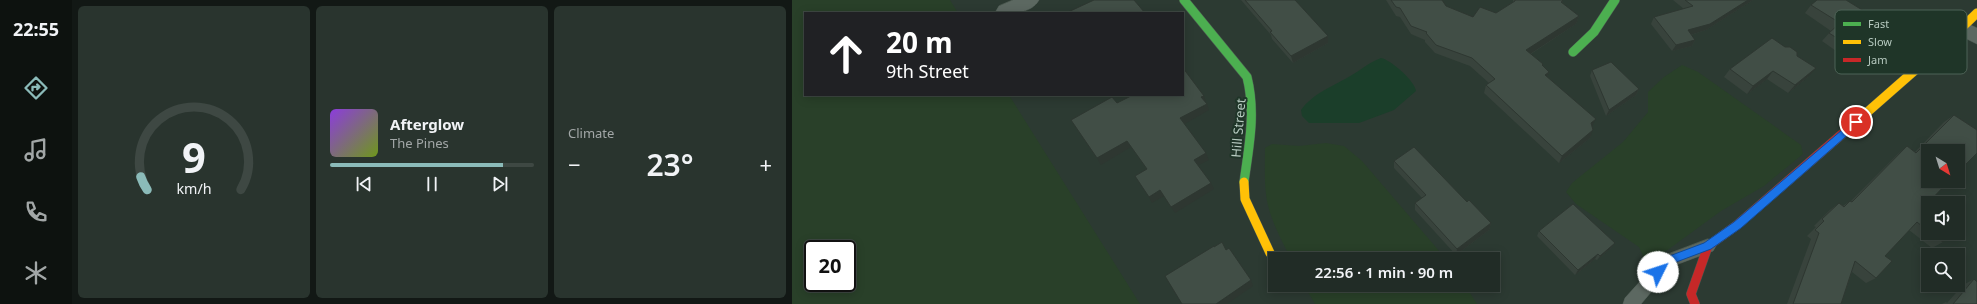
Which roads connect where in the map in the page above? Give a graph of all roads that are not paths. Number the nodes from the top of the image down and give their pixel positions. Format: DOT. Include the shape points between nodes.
graph roads {
  1 [pos="1030,0"];
  2 [pos="1184,0"];
  3 [pos="1615,0"];
  4 [pos="1006,12"];
  5 [pos="1977,13"];
  6 [pos="1970,33"];
  7 [pos="1573,52"];
  8 [pos="1920,74"];
  9 [pos="1708,246"];
  10 [pos="1270,252"];
  11 [pos="1631,304"];
  12 [pos="1695,304"];
  1 -- 4 [label="street"];
  2 -- 10 [label="street, Hill Street" via="1248,77 1253,91 1255,108 1244,196"];
  3 -- 7 [label="street" via="1594,32"];
  5 -- 6 [label="street"];
  8 -- 9 [label="street"];
  9 -- 11 [label="lane" via="1668,261"];
  9 -- 12 [label="street" via="1691,294"];
}
